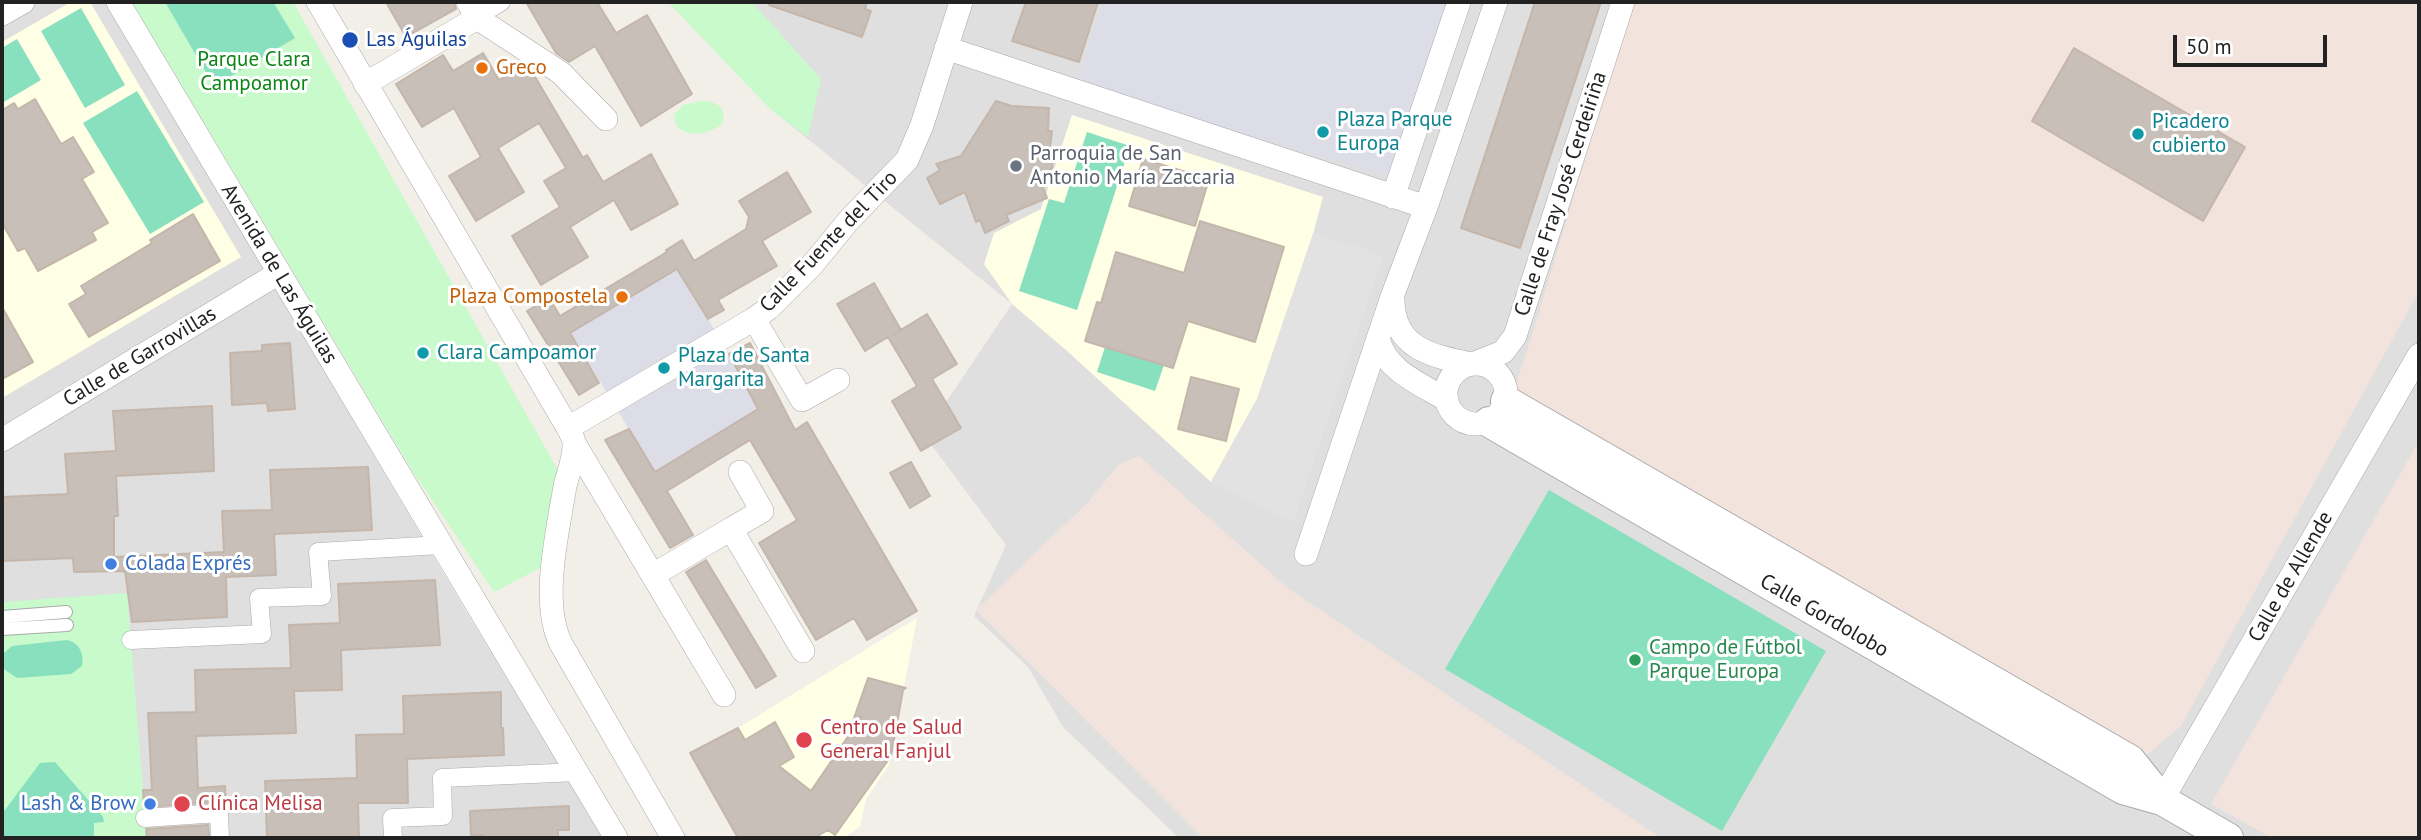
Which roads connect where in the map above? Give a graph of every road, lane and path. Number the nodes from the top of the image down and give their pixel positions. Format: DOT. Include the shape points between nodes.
graph roads {
  1 [pos="23,2"];
  2 [pos="118,2"];
  3 [pos="318,2"];
  4 [pos="961,2"];
  5 [pos="1460,2"];
  6 [pos="1496,2"];
  7 [pos="1623,2"];
  8 [pos="484,7"];
  9 [pos="2,14"];
  10 [pos="946,48"];
  11 [pos="365,84"];
  12 [pos="606,119"];
  13 [pos="1393,197"];
  14 [pos="1426,207"];
  15 [pos="279,274"];
  16 [pos="1393,294"];
  17 [pos="754,319"];
  18 [pos="1378,338"];
  19 [pos="2419,355"];
  20 [pos="1472,364"];
  21 [pos="838,380"];
  22 [pos="1447,400"];
  23 [pos="1498,412"];
  24 [pos="571,436"];
  25 [pos="2,440"];
  26 [pos="740,472"];
  27 [pos="731,529"];
  28 [pos="442,545"];
  29 [pos="1306,554"];
  30 [pos="653,575"];
  31 [pos="2,617"];
  32 [pos="2,629"];
  33 [pos="131,640"];
  34 [pos="803,651"];
  35 [pos="724,695"];
  36 [pos="578,772"];
  37 [pos="2162,800"];
  38 [pos="145,818"];
  39 [pos="220,838"];
  40 [pos="393,838"];
  41 [pos="616,838"];
  42 [pos="673,838"];
  43 [pos="2228,838"];
  1 -- 9 [label="street"];
  2 -- 15 [label="street, Avenida de Las Águilas"];
  3 -- 11 [label="street"];
  4 -- 10 [label="street, Calle Fuente del Tiro"];
  5 -- 13 [label="street"];
  6 -- 14 [label="street"];
  7 -- 20 [label="street, Calle de Fray José Cerdeiriña" via="1515,336 1503,352"];
  8 -- 11 [label="street"];
  8 -- 12 [label="street"];
  10 -- 13 [label="street"];
  10 -- 17 [label="street, Calle Fuente del Tiro" via="907,160 813,264"];
  11 -- 24 [label="street"];
  13 -- 14 [label="street"];
  14 -- 16 [label="street"];
  15 -- 25 [label="street, Calle de Garrovillas"];
  15 -- 28 [label="street, Avenida de Las Águilas"];
  16 -- 18 [label="street"];
  16 -- 20 [label="street" via="1394,316 1407,342"];
  17 -- 21 [label="street" via="802,400"];
  17 -- 24 [label="street, Calle Fuente del Tiro"];
  18 -- 22 [label="street" via="1395,368"];
  18 -- 29 [label="street"];
  19 -- 37 [label="street, Calle de Allende"];
  20 -- 22 [label="street" via="1454,373 1448,382"];
  20 -- 23 [label="street" via="1499,373 1504,382"];
  22 -- 23 [label="street" via="1462,422 1471,425"];
  23 -- 37 [label="street, Calle Gordolobo" via="2123,789"];
  24 -- 30 [label="street"];
  24 -- 42 [label="street" via="553,574 555,628"];
  26 -- 27 [label="street" via="762,511"];
  27 -- 30 [label="street"];
  27 -- 34 [label="street"];
  28 -- 33 [label="street" via="318,552 322,596 259,598 262,634"];
  28 -- 36 [label="street, Avenida de Las Águilas"];
  30 -- 35 [label="street"];
  31 -- 32 [label="lane" via="66,619"];
  36 -- 40 [label="street" via="442,778 443,816 393,818"];
  36 -- 41 [label="street, Avenida de Las Águilas"];
  37 -- 43 [label="street, Calle Gordolobo"];
  38 -- 39 [label="street" via="219,813"];
}
